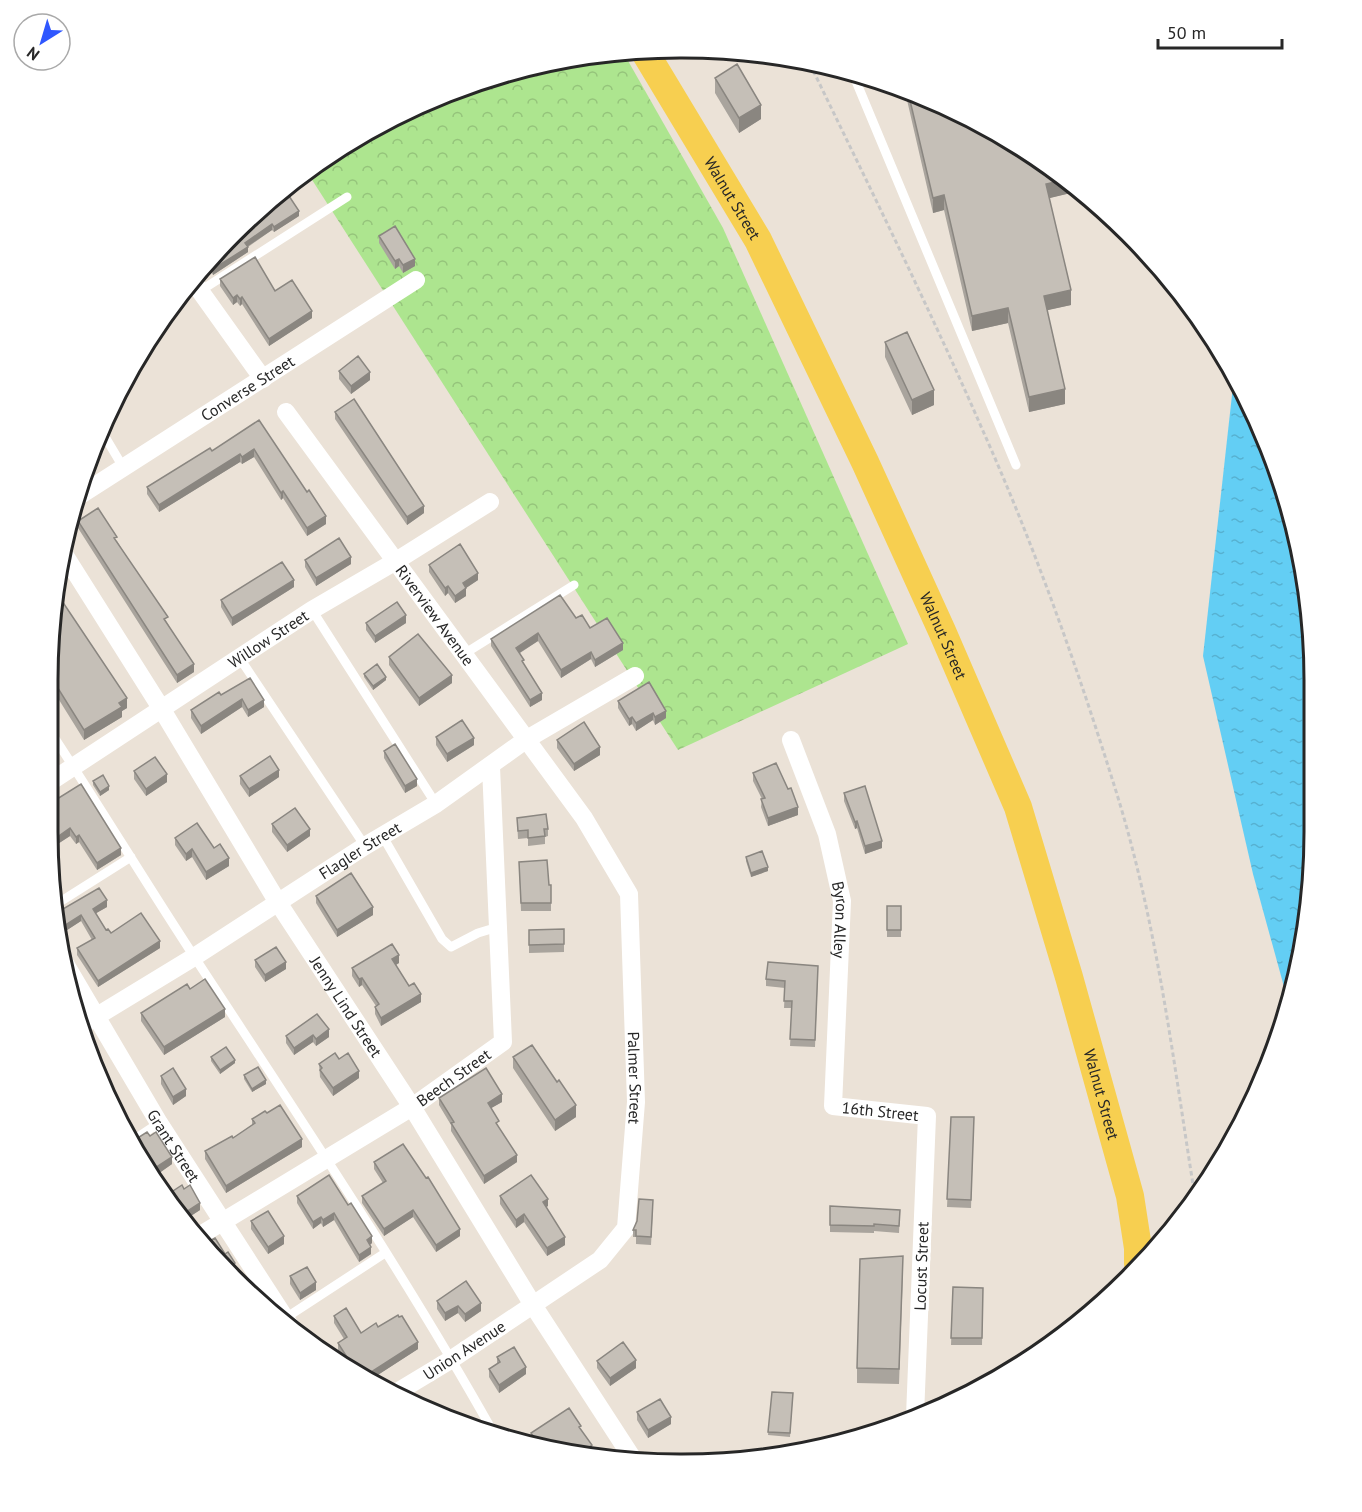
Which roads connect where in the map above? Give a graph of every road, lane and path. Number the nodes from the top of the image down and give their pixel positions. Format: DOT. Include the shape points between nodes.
graph roads {
  1 [pos="649,60"];
  2 [pos="814,73"];
  3 [pos="857,85"];
  4 [pos="347,197"];
  5 [pos="416,280"];
  6 [pos="204,282"];
  7 [pos="199,288"];
  8 [pos="263,379"];
  9 [pos="285,412"];
  10 [pos="107,440"];
  11 [pos="1016,465"];
  12 [pos="123,467"];
  13 [pos="90,489"];
  14 [pos="489,502"];
  15 [pos="396,561"];
  16 [pos="70,563"];
  17 [pos="574,585"];
  18 [pos="312,610"];
  19 [pos="464,654"];
  20 [pos="239,657"];
  21 [pos="635,676"];
  22 [pos="161,708"];
  23 [pos="527,739"];
  24 [pos="791,740"];
  25 [pos="58,744"];
  26 [pos="491,767"];
  27 [pos="74,768"];
  28 [pos="58,777"];
  29 [pos="436,804"];
  30 [pos="584,818"];
  31 [pos="382,835"];
  32 [pos="365,846"];
  33 [pos="131,857"];
  34 [pos="63,900"];
  35 [pos="277,901"];
  36 [pos="498,927"];
  37 [pos="194,957"];
  38 [pos="90,1020"];
  39 [pos="833,1106"];
  40 [pos="412,1107"];
  41 [pos="927,1116"];
  42 [pos="159,1122"];
  43 [pos="139,1136"];
  44 [pos="327,1159"];
  45 [pos="1193,1185"];
  46 [pos="224,1221"];
  47 [pos="206,1232"];
  48 [pos="386,1253"];
  49 [pos="1138,1253"];
  50 [pos="273,1301"];
  51 [pos="533,1305"];
  52 [pos="294,1318"];
  53 [pos="452,1359"];
  54 [pos="404,1388"];
  55 [pos="915,1407"];
  56 [pos="487,1422"];
  57 [pos="628,1451"];
  1 -- 49 [label="main road, Walnut Street" via="758,240 865,462 1018,807 1130,1196"];
  2 -- 45 [label="path" via="984,433 1044,581 1116,790 1152,929"];
  3 -- 11 [label="lane"];
  4 -- 6 [label="lane"];
  5 -- 8 [label="street, Converse Street"];
  7 -- 8 [label="street"];
  8 -- 12 [label="street, Converse Street"];
  9 -- 15 [label="street, Riverview Avenue"];
  10 -- 12 [label="lane"];
  12 -- 13 [label="street, Converse Street"];
  14 -- 15 [label="street, Willow Street"];
  15 -- 18 [label="street, Willow Street"];
  15 -- 19 [label="street, Riverview Avenue"];
  16 -- 22 [label="street, Jenny Lind Street"];
  17 -- 19 [label="lane"];
  18 -- 20 [label="street, Willow Street"];
  18 -- 29 [label="lane"];
  19 -- 23 [label="street, Riverview Avenue"];
  20 -- 22 [label="street, Willow Street"];
  20 -- 32 [label="lane"];
  21 -- 23 [label="street, Flagler Street"];
  22 -- 27 [label="street, Willow Street"];
  22 -- 35 [label="street, Jenny Lind Street"];
  23 -- 26 [label="street, Flagler Street"];
  23 -- 30 [label="street, Riverview Avenue"];
  24 -- 39 [label="street, Byron Alley" via="827,834 842,901"];
  25 -- 27 [label="lane"];
  26 -- 29 [label="street, Flagler Street"];
  26 -- 36 [label="street, Beech Street"];
  27 -- 28 [label="street, Willow Street"];
  27 -- 33 [label="lane"];
  29 -- 31 [label="street, Flagler Street"];
  30 -- 51 [label="street, Palmer Street" via="629,894 636,1102 626,1228 600,1260"];
  31 -- 32 [label="street, Flagler Street"];
  31 -- 36 [label="lane" via="442,939 451,946"];
  32 -- 35 [label="street, Flagler Street"];
  33 -- 34 [label="lane"];
  33 -- 37 [label="lane"];
  35 -- 37 [label="street, Flagler Street"];
  35 -- 40 [label="street, Jenny Lind Street"];
  36 -- 40 [label="street, Beech Street" via="503,1042"];
  37 -- 38 [label="street, Flagler Street"];
  37 -- 44 [label="lane"];
  38 -- 42 [label="street, Grant Street"];
  39 -- 41 [label="street, 16th Street"];
  40 -- 44 [label="street, Beech Street"];
  40 -- 51 [label="street, Jenny Lind Street"];
  41 -- 55 [label="street, Locust Street"];
  42 -- 43 [label="lane"];
  42 -- 46 [label="street, Grant Street"];
  44 -- 46 [label="street, Beech Street"];
  44 -- 48 [label="lane"];
  46 -- 47 [label="street, Beech Street"];
  46 -- 50 [label="street, Grant Street"];
  48 -- 52 [label="lane"];
  48 -- 53 [label="lane"];
  51 -- 53 [label="street, Union Avenue"];
  51 -- 57 [label="street, Jenny Lind Street"];
  53 -- 54 [label="street, Union Avenue"];
  53 -- 56 [label="lane"];
}
